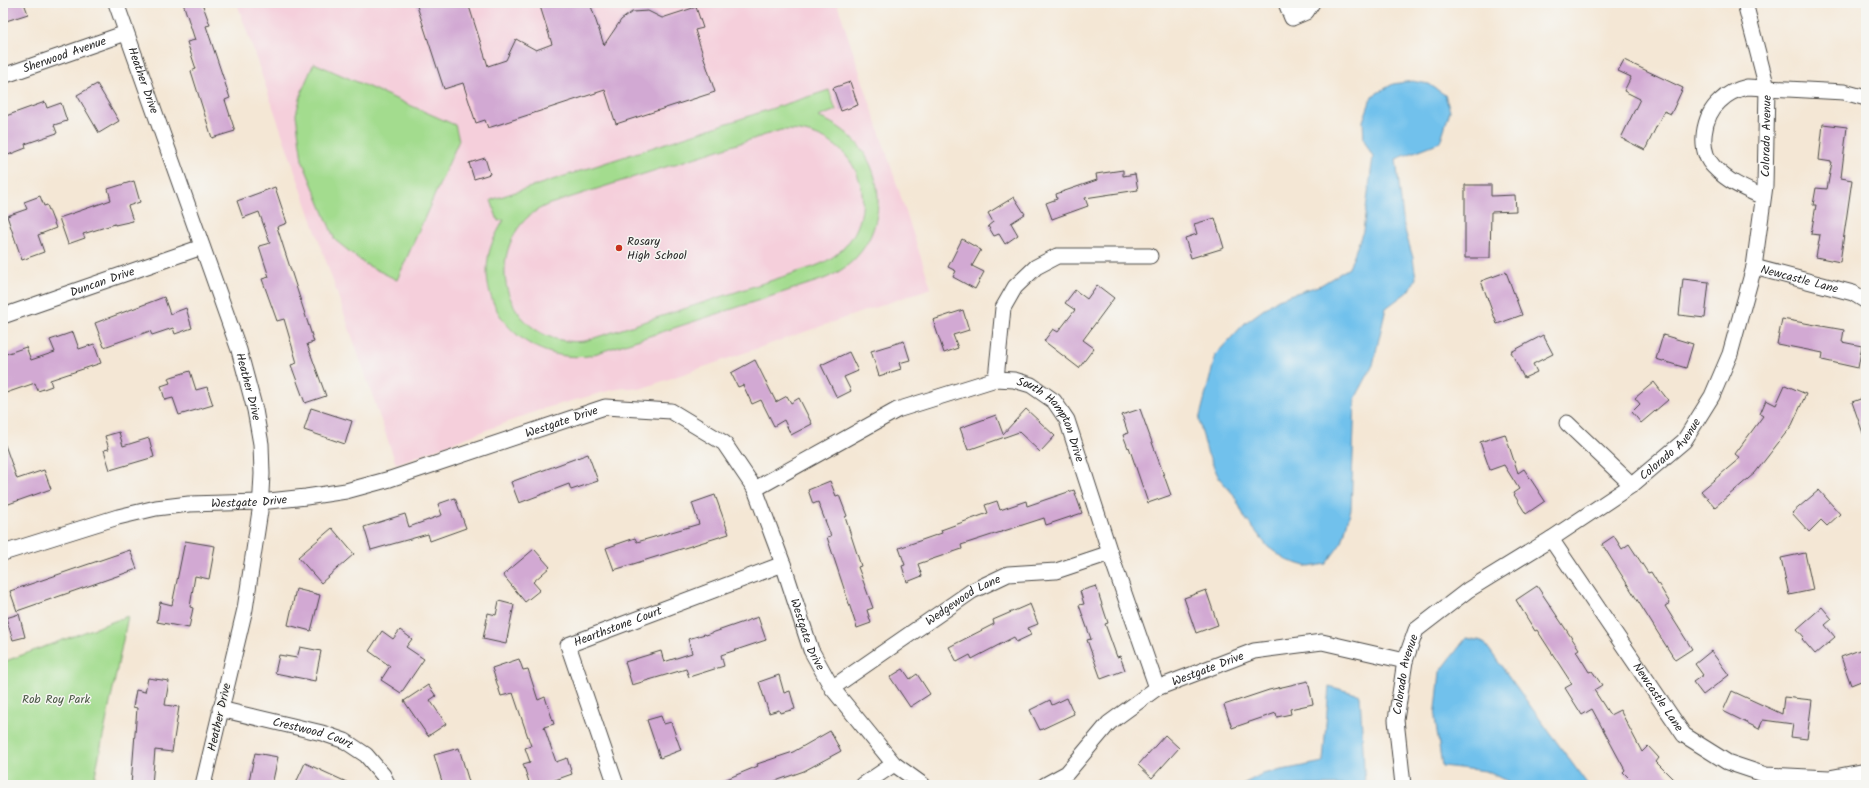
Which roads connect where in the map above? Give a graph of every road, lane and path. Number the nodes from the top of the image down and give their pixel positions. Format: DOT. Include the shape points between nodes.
graph roads {
  1 [pos="116,3"];
  2 [pos="1286,3"];
  3 [pos="1312,3"];
  4 [pos="1745,3"];
  5 [pos="126,33"];
  6 [pos="3,76"];
  7 [pos="1767,88"];
  8 [pos="1866,98"];
  9 [pos="1763,197"];
  10 [pos="202,247"];
  11 [pos="1150,256"];
  12 [pos="1754,268"];
  13 [pos="1866,301"];
  14 [pos="3,316"];
  15 [pos="996,379"];
  16 [pos="1567,423"];
  17 [pos="1632,485"];
  18 [pos="755,489"];
  19 [pos="260,502"];
  20 [pos="1551,539"];
  21 [pos="3,553"];
  22 [pos="1110,553"];
  23 [pos="783,564"];
  24 [pos="1405,661"];
  25 [pos="832,688"];
  26 [pos="1157,688"];
  27 [pos="220,710"];
  28 [pos="894,764"];
  29 [pos="1866,771"];
  30 [pos="203,785"];
  31 [pos="388,785"];
  32 [pos="616,785"];
  33 [pos="864,785"];
  34 [pos="923,785"];
  35 [pos="1045,785"];
  36 [pos="1403,785"];
  1 -- 5 [label="street, Heather Drive"];
  2 -- 3 [label="street" via="1292,18 1306,12"];
  4 -- 7 [label="street, Colorado Avenue"];
  5 -- 6 [label="street, Sherwood Avenue"];
  5 -- 10 [label="street, Heather Drive"];
  7 -- 8 [label="street" via="1844,92"];
  7 -- 9 [label="street, Colorado Avenue"];
  7 -- 9 [label="street" via="1742,88 1719,101 1706,123 1704,150 1713,167 1734,184"];
  9 -- 12 [label="street, Colorado Avenue"];
  10 -- 14 [label="street, Duncan Drive"];
  10 -- 19 [label="street, Heather Drive" via="239,350 255,410 261,444"];
  11 -- 15 [label="street" via="1057,256 1036,267 1015,287 1003,308"];
  12 -- 13 [label="street, Newcastle Lane" via="1853,293"];
  12 -- 17 [label="street, Colorado Avenue" via="1730,354 1712,396 1684,441"];
  15 -- 18 [label="street, South Hampton Drive" via="897,410"];
  15 -- 22 [label="street, South Hampton Drive" via="1014,380 1031,385 1054,401 1067,420"];
  16 -- 17 [label="street"];
  17 -- 20 [label="street, Colorado Avenue"];
  18 -- 19 [label="street, Westgate Drive" via="724,443 671,412 605,407 390,479 346,491"];
  18 -- 23 [label="street, Westgate Drive"];
  19 -- 21 [label="street, Westgate Drive" via="189,504 156,508 118,517"];
  19 -- 27 [label="street, Heather Drive" via="245,609"];
  20 -- 24 [label="street, Colorado Avenue" via="1468,590 1416,630"];
  20 -- 29 [label="street, Newcastle Lane" via="1684,735 1727,762 1766,775 1829,778"];
  22 -- 25 [label="street, Wedgewood Lane" via="1056,571 1008,574 972,591"];
  22 -- 26 [label="street, South Hampton Drive"];
  23 -- 25 [label="street, Westgate Drive" via="811,650"];
  23 -- 32 [label="street, Hearthstone Court" via="568,644"];
  24 -- 26 [label="street, Westgate Drive" via="1322,642 1254,651"];
  24 -- 36 [label="street, Colorado Avenue" via="1396,720"];
  25 -- 28 [label="street, Westgate Drive"];
  26 -- 35 [label="street, Westgate Drive" via="1109,723 1067,773"];
  27 -- 30 [label="street, Heather Drive"];
  27 -- 31 [label="street, Crestwood Court" via="322,733 345,741 366,755"];
  28 -- 33 [label="street"];
  28 -- 34 [label="street, Westgate Drive"];
}
